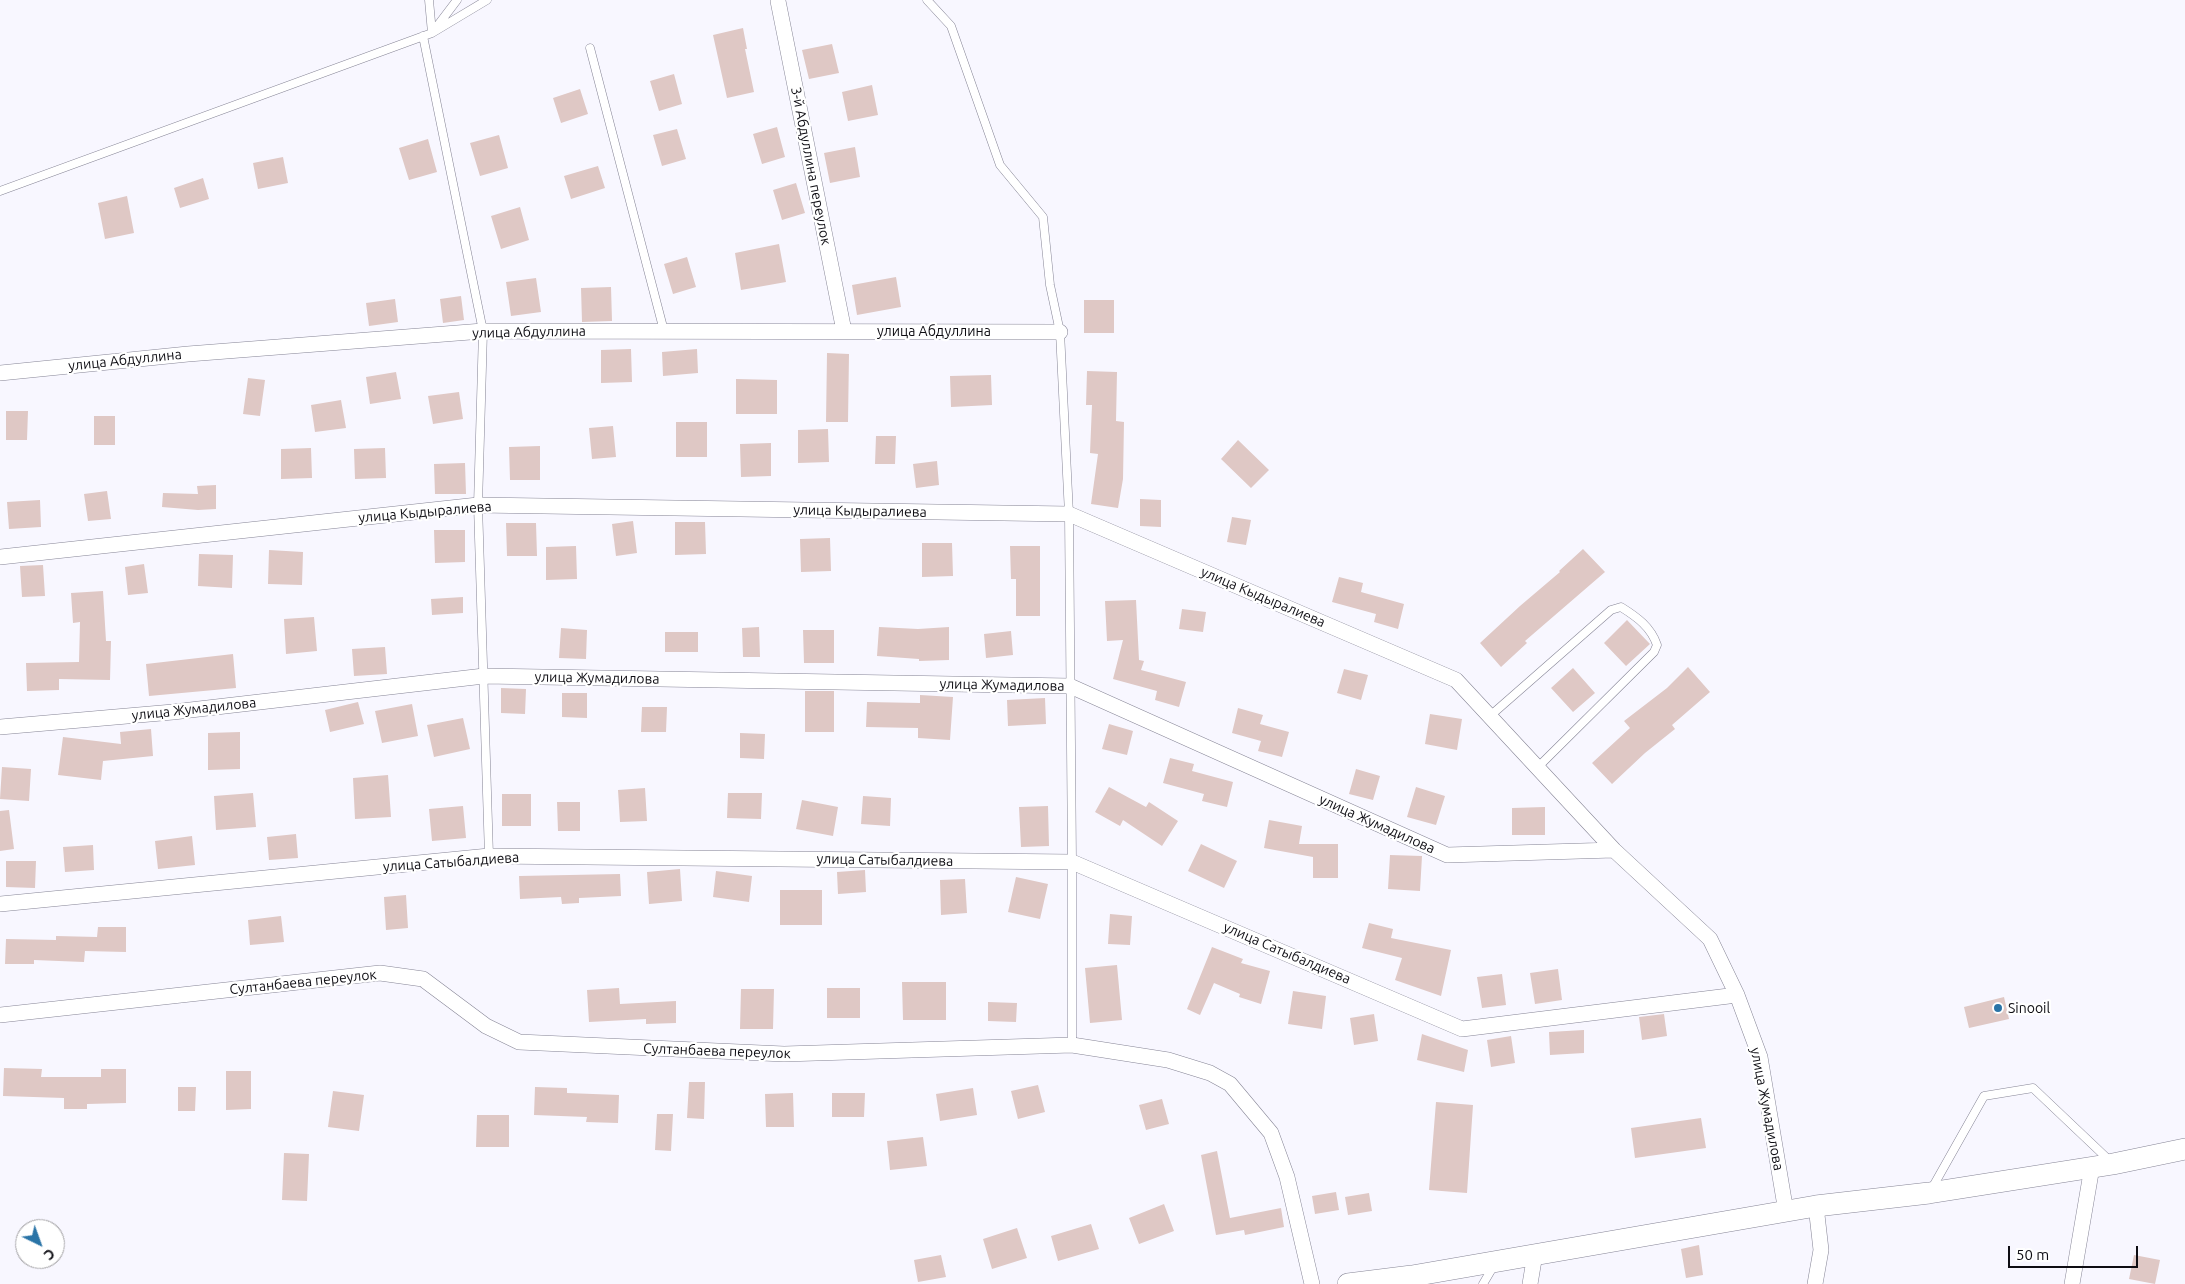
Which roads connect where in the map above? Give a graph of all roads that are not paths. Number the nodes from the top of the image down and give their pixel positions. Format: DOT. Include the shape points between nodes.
graph roads {
  1 [pos="429,0"];
  2 [pos="457,0"];
  3 [pos="486,0"];
  4 [pos="927,0"];
  5 [pos="778,1"];
  6 [pos="432,33"];
  7 [pos="423,36"];
  8 [pos="590,48"];
  9 [pos="0,191"];
  10 [pos="664,330"];
  11 [pos="844,330"];
  12 [pos="483,331"];
  13 [pos="1060,332"];
  14 [pos="0,373"];
  15 [pos="478,505"];
  16 [pos="1069,514"];
  17 [pos="0,557"];
  18 [pos="484,676"];
  19 [pos="1070,686"];
  20 [pos="1490,716"];
  21 [pos="0,727"];
  22 [pos="1538,768"];
  23 [pos="1614,850"];
  24 [pos="488,856"];
  25 [pos="1072,862"];
  26 [pos="0,904"];
  27 [pos="1737,995"];
  28 [pos="0,1015"];
  29 [pos="1072,1045"];
  30 [pos="2185,1149"];
  31 [pos="2103,1165"];
  32 [pos="1929,1193"];
  33 [pos="1816,1206"];
  34 [pos="1786,1212"];
  35 [pos="1535,1254"];
  36 [pos="1498,1260"];
  37 [pos="1312,1284"];
  38 [pos="1348,1284"];
  39 [pos="1482,1284"];
  40 [pos="1530,1284"];
  41 [pos="1815,1284"];
  42 [pos="2072,1284"];
  1 -- 6 [label="lane"];
  2 -- 6 [label="lane"];
  3 -- 6 [label="lane"];
  4 -- 13 [label="lane" via="951,26 1000,165 1043,217 1050,285"];
  5 -- 11 [label="street, 3-й Абдуллина переулок"];
  6 -- 7 [label="lane"];
  7 -- 9 [label="lane"];
  7 -- 12 [label="lane"];
  8 -- 10 [label="lane"];
  10 -- 11 [label="street, улица Абдуллина"];
  10 -- 12 [label="street, улица Абдуллина"];
  11 -- 13 [label="street, улица Абдуллина"];
  12 -- 14 [label="street, улица Абдуллина" via="188,354"];
  12 -- 15 [label="lane"];
  13 -- 16 [label="lane"];
  15 -- 16 [label="street, улица Кыдыралиева"];
  15 -- 17 [label="street, улица Кыдыралиева"];
  15 -- 18 [label="lane"];
  16 -- 19 [label="lane"];
  16 -- 20 [label="street, улица Кыдыралиева" via="1456,680"];
  18 -- 19 [label="street, улица Жумадилова"];
  18 -- 21 [label="street, улица Жумадилова" via="173,712"];
  18 -- 24 [label="lane"];
  19 -- 23 [label="street, улица Жумадилова" via="1447,856"];
  19 -- 25 [label="lane"];
  20 -- 22 [label="street, улица Кыдыралиева"];
  20 -- 22 [label="lane" via="1611,610 1621,607 1654,634 1658,646 1654,652"];
  22 -- 23 [label="street, улица Кыдыралиева"];
  23 -- 27 [label="street, улица Жумадилова" via="1710,939"];
  24 -- 25 [label="street, улица Сатыбалдиева"];
  24 -- 26 [label="street, улица Сатыбалдиева"];
  25 -- 27 [label="street, улица Сатыбалдиева" via="1462,1029"];
  25 -- 29 [label="lane"];
  27 -- 34 [label="street, улица Жумадилова" via="1760,1057"];
  28 -- 29 [label="street, Султанбаева переулок" via="380,973 423,978 486,1026 519,1042 784,1054"];
  29 -- 37 [label="street, Султанбаева переулок" via="1168,1060 1210,1073 1230,1084 1271,1133 1287,1177"];
  30 -- 31 [label="main road"];
  31 -- 32 [label="main road"];
  31 -- 32 [label="lane" via="2033,1088 2003,1092 1984,1096"];
  31 -- 42 [label="street"];
  32 -- 33 [label="main road"];
  33 -- 34 [label="main road"];
  33 -- 41 [label="street" via="1821,1250"];
  34 -- 35 [label="main road"];
  35 -- 36 [label="main road"];
  35 -- 40 [label="street"];
  36 -- 38 [label="main road"];
  36 -- 39 [label="lane"];
}
